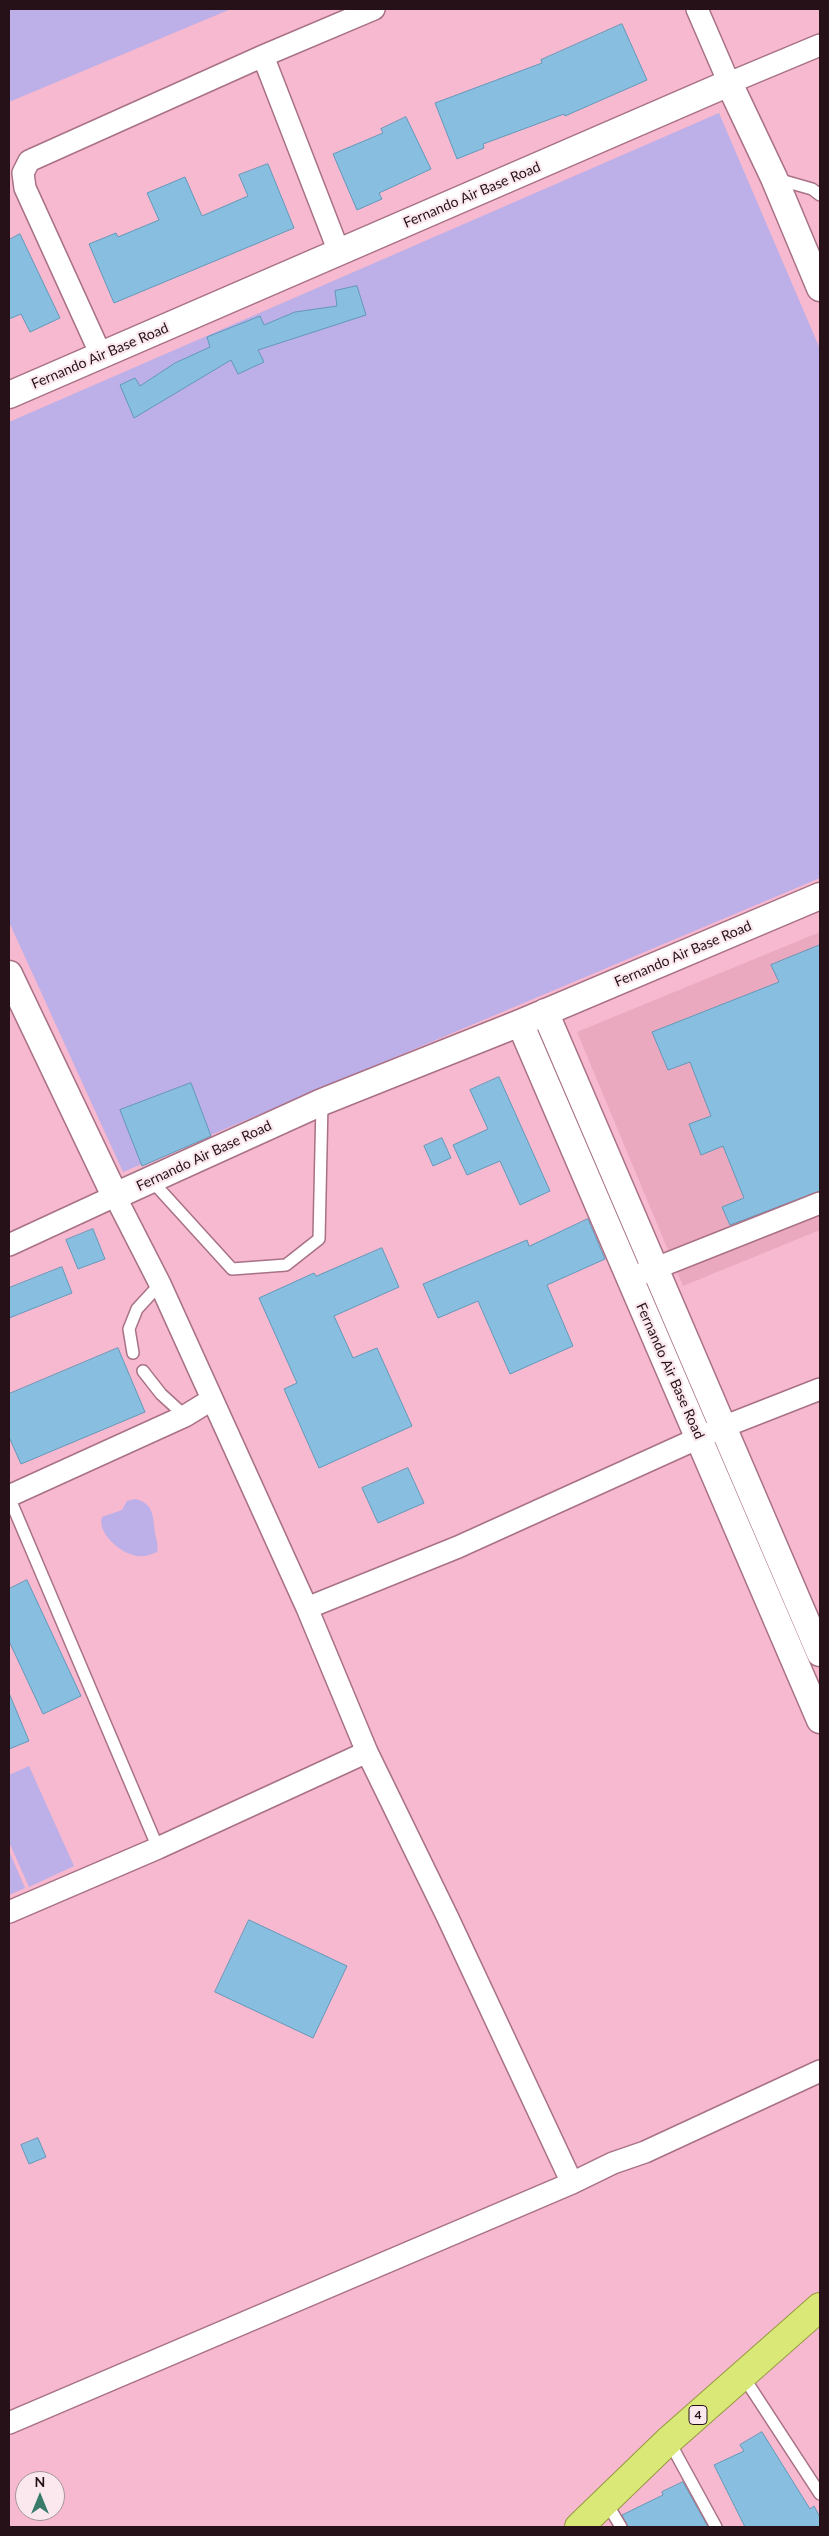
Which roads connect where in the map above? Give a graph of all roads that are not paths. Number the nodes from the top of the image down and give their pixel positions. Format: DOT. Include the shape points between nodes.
graph roads {
  1 [pos="374,9"];
  2 [pos="697,9"];
  3 [pos="820,45"];
  4 [pos="263,56"];
  5 [pos="729,83"];
  6 [pos="774,178"];
  7 [pos="820,194"];
  8 [pos="339,252"];
  9 [pos="820,288"];
  10 [pos="101,355"];
  11 [pos="9,395"];
  12 [pos="820,896"];
  13 [pos="9,974"];
  14 [pos="545,1012"];
  15 [pos="520,1023"];
  16 [pos="579,1091"];
  17 [pos="322,1102"];
  18 [pos="555,1102"];
  19 [pos="152,1181"];
  20 [pos="115,1196"];
  21 [pos="820,1203"];
  22 [pos="9,1246"];
  23 [pos="654,1268"];
  24 [pos="630,1279"];
  25 [pos="160,1284"];
  26 [pos="133,1353"];
  27 [pos="143,1371"];
  28 [pos="820,1389"];
  29 [pos="211,1400"];
  30 [pos="185,1416"];
  31 [pos="723,1427"];
  32 [pos="699,1438"];
  33 [pos="9,1497"];
  34 [pos="307,1608"];
  35 [pos="820,1653"];
  36 [pos="814,1693"];
  37 [pos="820,1720"];
  38 [pos="367,1752"];
  39 [pos="158,1848"];
  40 [pos="9,1912"];
  41 [pos="820,2072"];
  42 [pos="572,2183"];
  43 [pos="820,2307"];
  44 [pos="743,2376"];
  45 [pos="9,2422"];
  46 [pos="668,2441"];
  47 [pos="820,2494"];
  48 [pos="606,2502"];
  49 [pos="579,2527"];
  50 [pos="622,2527"];
  51 [pos="716,2527"];
  1 -- 4 [label="street"];
  2 -- 5 [label="street"];
  3 -- 5 [label="street"];
  4 -- 8 [label="street"];
  4 -- 10 [label="street" via="29,161 24,173 26,188"];
  5 -- 6 [label="street"];
  5 -- 8 [label="street, Fernando Air Base Road"];
  6 -- 7 [label="lane"];
  6 -- 9 [label="street"];
  8 -- 10 [label="street, Fernando Air Base Road"];
  10 -- 11 [label="street, Fernando Air Base Road"];
  12 -- 14 [label="street, Fernando Air Base Road"];
  13 -- 20 [label="street"];
  14 -- 15 [label="street, Fernando Air Base Road"];
  14 -- 16 [label="street, Fernando Air Base Road"];
  15 -- 17 [label="street, Fernando Air Base Road"];
  15 -- 18 [label="street, Fernando Air Base Road"];
  16 -- 18 [label="street"];
  16 -- 23 [label="street, Fernando Air Base Road"];
  17 -- 19 [label="street, Fernando Air Base Road"];
  17 -- 19 [label="lane" via="319,1239 286,1265 232,1269"];
  18 -- 24 [label="street, Fernando Air Base Road"];
  19 -- 20 [label="street, Fernando Air Base Road"];
  20 -- 22 [label="street"];
  20 -- 25 [label="street"];
  21 -- 23 [label="street"];
  23 -- 24 [label="street"];
  23 -- 31 [label="street, Fernando Air Base Road"];
  24 -- 32 [label="street, Fernando Air Base Road"];
  25 -- 26 [label="lane" via="137,1309 129,1329"];
  25 -- 29 [label="street"];
  27 -- 30 [label="lane" via="161,1394"];
  28 -- 31 [label="street"];
  29 -- 30 [label="street"];
  29 -- 34 [label="street"];
  30 -- 33 [label="street"];
  31 -- 32 [label="street"];
  31 -- 35 [label="street, Fernando Air Base Road"];
  32 -- 34 [label="street" via="458,1547"];
  32 -- 36 [label="street, Fernando Air Base Road"];
  33 -- 39 [label="lane"];
  34 -- 38 [label="street"];
  36 -- 37 [label="street, Fernando Air Base Road"];
  38 -- 39 [label="street"];
  38 -- 42 [label="street"];
  39 -- 40 [label="street"];
  41 -- 42 [label="street"];
  42 -- 45 [label="street"];
  43 -- 44 [label="highway, 4"];
  44 -- 46 [label="highway, 4"];
  44 -- 47 [label="lane"];
  46 -- 48 [label="highway, 4"];
  46 -- 51 [label="lane"];
  48 -- 49 [label="highway, 4"];
  48 -- 50 [label="lane"];
}
